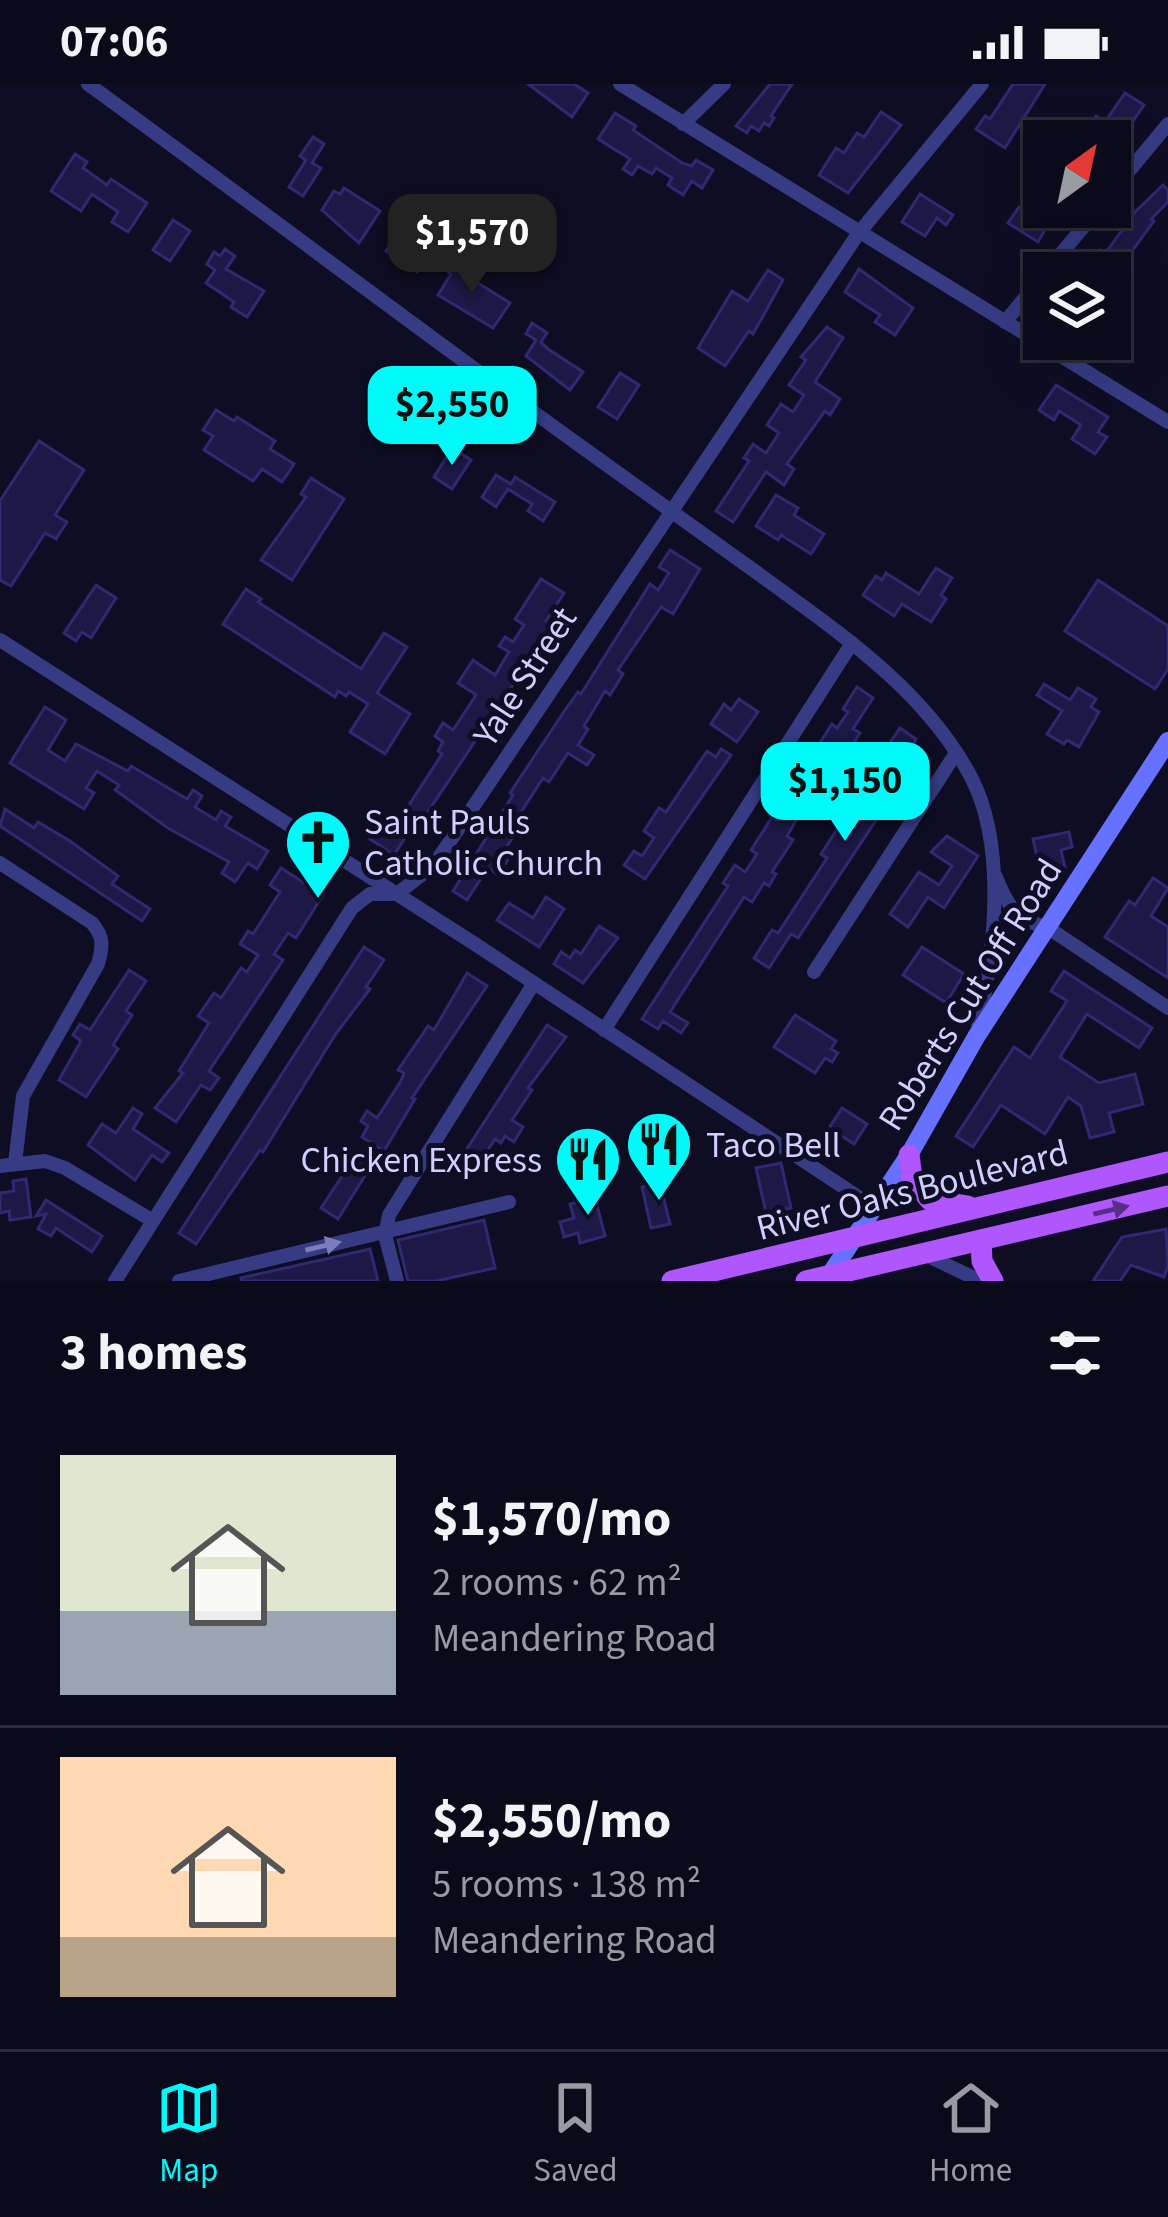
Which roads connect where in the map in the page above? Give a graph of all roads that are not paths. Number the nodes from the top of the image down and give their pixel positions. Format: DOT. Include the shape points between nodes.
graph roads {
  1 [pos="88,84"];
  2 [pos="620,84"];
  3 [pos="724,84"];
  4 [pos="982,84"];
  5 [pos="683,124"];
  6 [pos="1168,124"];
  7 [pos="1131,169"];
  8 [pos="1083,228"];
  9 [pos="858,234"];
  10 [pos="1063,252"];
  11 [pos="1023,300"];
  12 [pos="1005,322"];
  13 [pos="1166,416"];
  14 [pos="670,510"];
  15 [pos="0,640"];
  16 [pos="852,643"];
  17 [pos="1168,741"];
  18 [pos="956,753"];
  19 [pos="0,863"];
  20 [pos="994,873"];
  21 [pos="397,894"];
  22 [pos="1047,927"];
  23 [pos="814,972"];
  24 [pos="534,983"];
  25 [pos="1168,1007"];
  26 [pos="604,1030"];
  27 [pos="976,1037"];
  28 [pos="909,1155"];
  29 [pos="1168,1162"];
  30 [pos="8,1165"];
  31 [pos="1046,1191"];
  32 [pos="1168,1196"];
  33 [pos="508,1202"];
  34 [pos="987,1206"];
  35 [pos="875,1208"];
  36 [pos="153,1222"];
  37 [pos="1053,1223"];
  38 [pos="386,1232"];
  39 [pos="855,1238"];
  40 [pos="981,1240"];
  41 [pos="924,1254"];
  42 [pos="828,1278"];
  43 [pos="116,1281"];
  44 [pos="179,1281"];
  45 [pos="397,1281"];
  46 [pos="673,1281"];
  47 [pos="806,1281"];
  48 [pos="980,1281"];
  49 [pos="994,1281"];
  1 -- 14 [label="street"];
  2 -- 5 [label="street"];
  3 -- 5 [label="street"];
  4 -- 9 [label="street, Yale Street"];
  5 -- 9 [label="street"];
  6 -- 7 [label="street"];
  8 -- 10 [label="street"];
  9 -- 12 [label="street"];
  9 -- 14 [label="street, Yale Street"];
  11 -- 12 [label="street"];
  12 -- 13 [label="street"];
  14 -- 16 [label="street"];
  14 -- 21 [label="street, Yale Street" via="448,845"];
  15 -- 21 [label="street"];
  16 -- 18 [label="street" via="901,685"];
  16 -- 26 [label="street"];
  17 -- 22 [label="street, Roberts Cut Off Road"];
  18 -- 20 [label="street" via="985,808"];
  18 -- 23 [label="street"];
  19 -- 30 [label="street" via="92,923 103,948 22,1096"];
  20 -- 22 [label="street" via="1007,905 1026,923"];
  20 -- 27 [label="street"];
  21 -- 24 [label="street"];
  21 -- 36 [label="street, Yale Street" via="370,894 352,908"];
  22 -- 25 [label="street"];
  22 -- 27 [label="street, Roberts Cut Off Road"];
  24 -- 26 [label="street"];
  24 -- 38 [label="street" via="389,1215"];
  26 -- 35 [label="street"];
  27 -- 28 [label="street, Roberts Cut Off Road"];
  28 -- 34 [label="main road" via="912,1178 930,1200"];
  28 -- 35 [label="street, Roberts Cut Off Road"];
  29 -- 31 [label="main road, River Oaks Boulevard"];
  30 -- 36 [label="street" via="65,1168"];
  31 -- 34 [label="main road, River Oaks Boulevard"];
  31 -- 37 [label="main road"];
  37 -- 32 [label="main road, River Oaks Boulevard, one-way"];
  33 -- 38 [label="street"];
  34 -- 39 [label="main road, River Oaks Boulevard"];
  35 -- 39 [label="street, Roberts Cut Off Road"];
  36 -- 43 [label="street, Yale Street"];
  37 -- 40 [label="main road, River Oaks Boulevard"];
  44 -- 38 [label="street, one-way"];
  38 -- 45 [label="street"];
  39 -- 42 [label="street, Roberts Cut Off Road"];
  39 -- 46 [label="main road, River Oaks Boulevard"];
  40 -- 41 [label="main road, River Oaks Boulevard"];
  40 -- 49 [label="main road"];
  41 -- 42 [label="main road, River Oaks Boulevard"];
  41 -- 48 [label="street"];
  42 -- 47 [label="main road, River Oaks Boulevard"];
}
